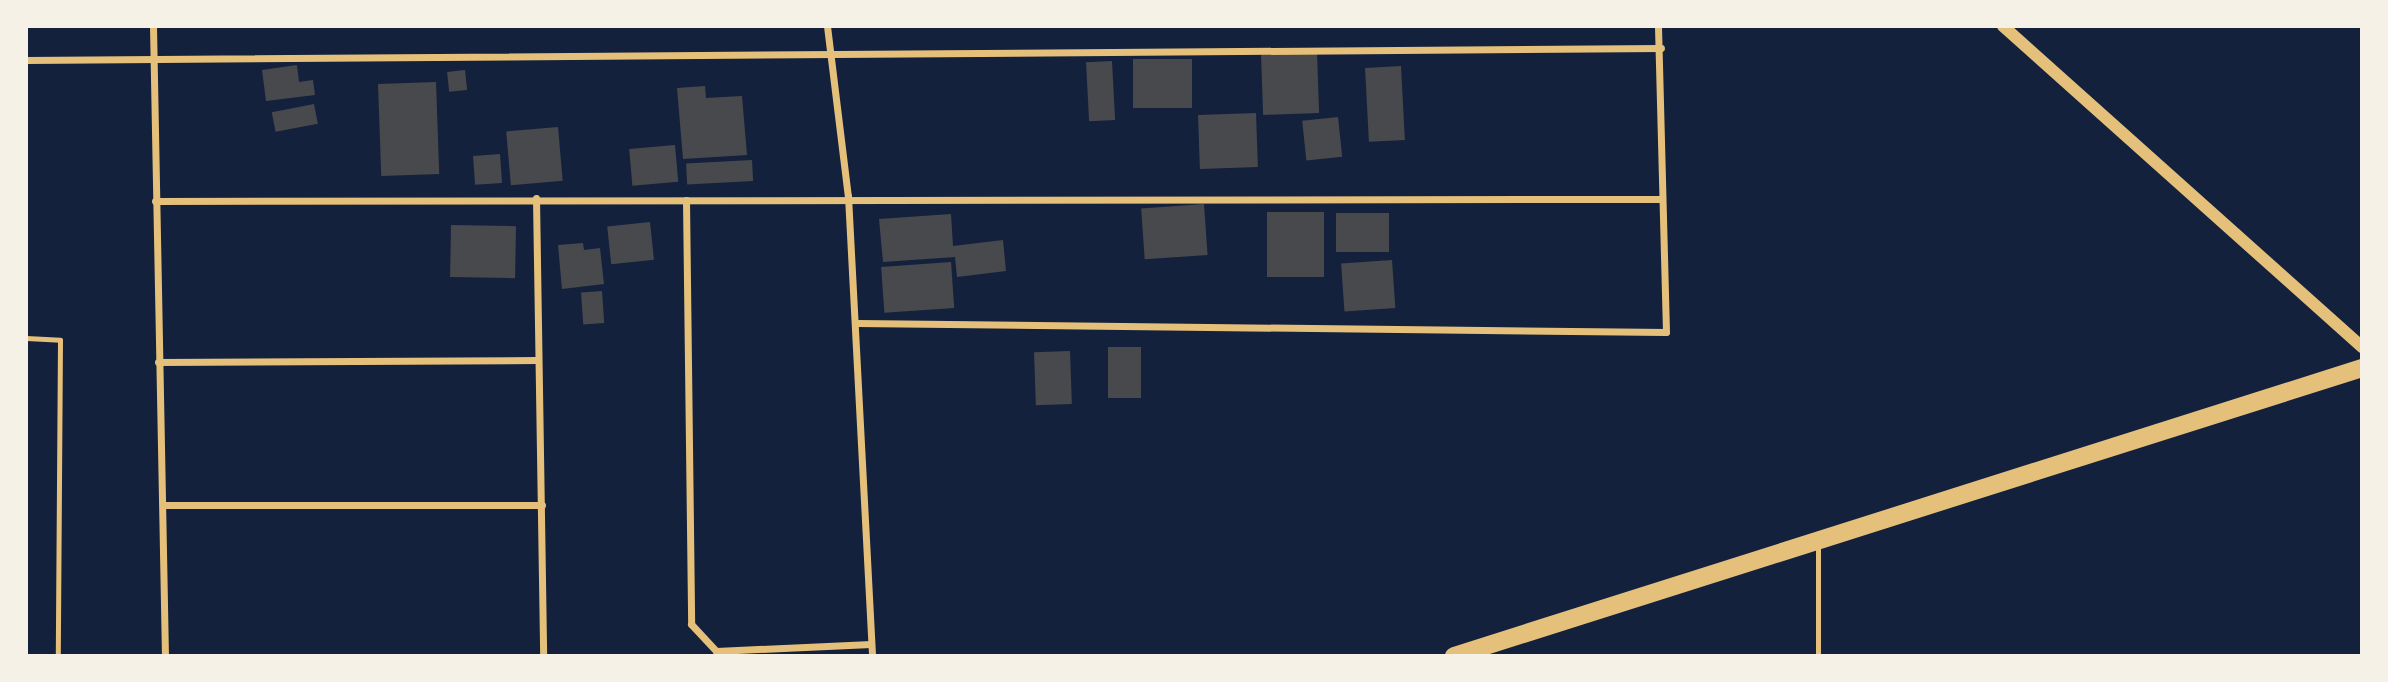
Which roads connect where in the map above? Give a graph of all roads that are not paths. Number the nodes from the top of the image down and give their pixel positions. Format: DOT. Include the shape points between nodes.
graph roads {
  1 [pos="153,26"];
  2 [pos="827,26"];
  3 [pos="1658,26"];
  4 [pos="2003,26"];
  5 [pos="1661,48"];
  6 [pos="831,51"];
  7 [pos="153,58"];
  8 [pos="26,60"];
  9 [pos="848,196"];
  10 [pos="536,198"];
  11 [pos="1659,199"];
  12 [pos="686,200"];
  13 [pos="155,201"];
  14 [pos="856,323"];
  15 [pos="26,338"];
  16 [pos="2362,347"];
  17 [pos="537,360"];
  18 [pos="158,362"];
  19 [pos="2362,368"];
  20 [pos="164,505"];
  21 [pos="542,505"];
  22 [pos="1818,543"];
  23 [pos="871,644"];
  24 [pos="58,656"];
  25 [pos="165,656"];
  26 [pos="543,656"];
  27 [pos="872,656"];
  28 [pos="1454,656"];
  29 [pos="1818,656"];
  1 -- 7 [label="street"];
  2 -- 6 [label="street"];
  3 -- 5 [label="street"];
  4 -- 16 [label="street"];
  5 -- 6 [label="street"];
  5 -- 11 [label="street"];
  6 -- 7 [label="street"];
  6 -- 9 [label="street"];
  7 -- 8 [label="street"];
  7 -- 13 [label="street"];
  9 -- 11 [label="street"];
  9 -- 12 [label="street"];
  9 -- 14 [label="street"];
  10 -- 12 [label="street"];
  10 -- 13 [label="street"];
  10 -- 17 [label="street"];
  11 -- 14 [label="street" via="1666,332"];
  12 -- 23 [label="street" via="691,624 716,651"];
  13 -- 18 [label="street"];
  14 -- 23 [label="street"];
  15 -- 24 [label="lane" via="60,340"];
  17 -- 18 [label="street"];
  17 -- 21 [label="street"];
  18 -- 20 [label="street"];
  19 -- 22 [label="main road"];
  20 -- 21 [label="street"];
  20 -- 25 [label="street"];
  21 -- 26 [label="street"];
  22 -- 28 [label="main road"];
  22 -- 29 [label="lane"];
  23 -- 27 [label="street"];
}
